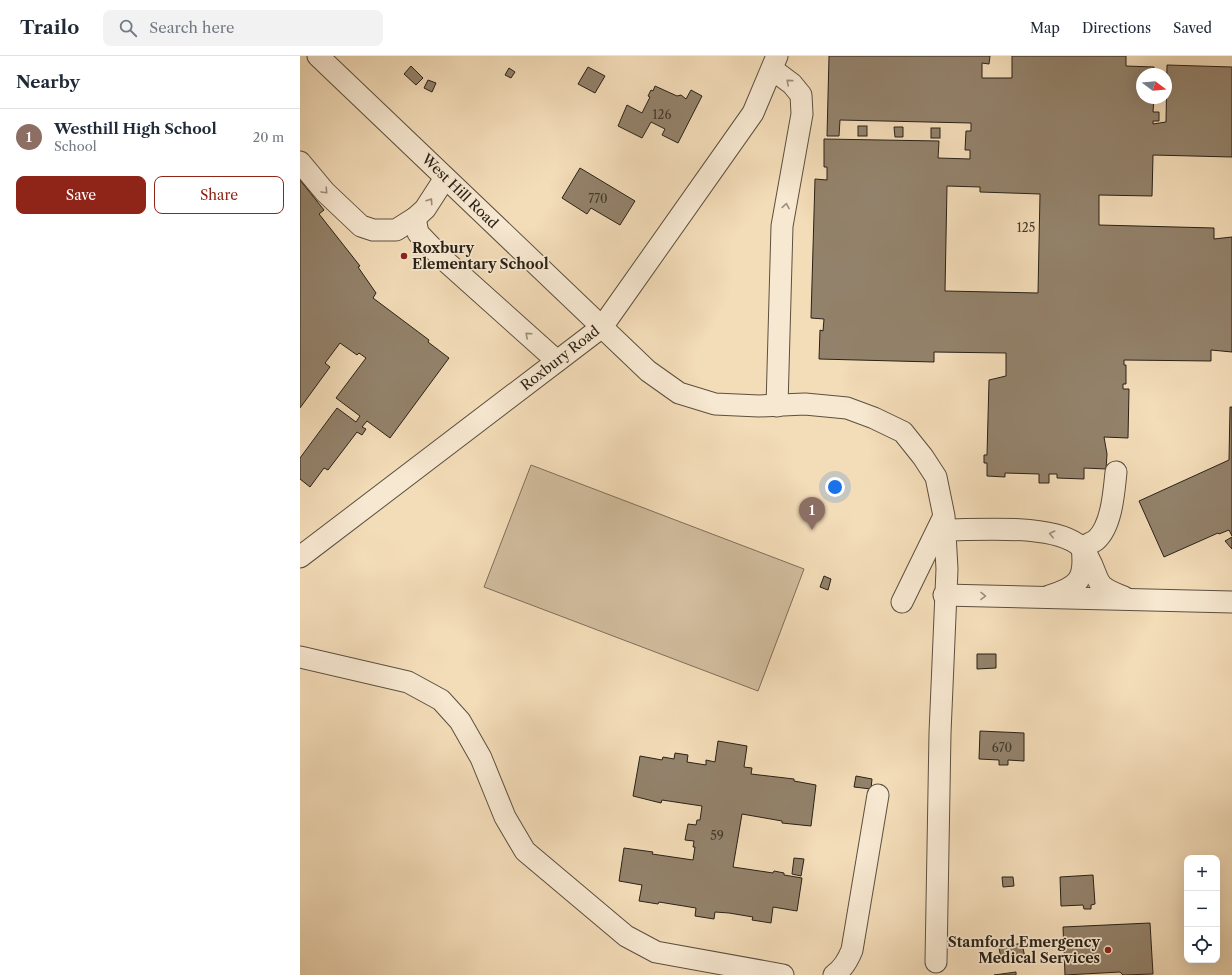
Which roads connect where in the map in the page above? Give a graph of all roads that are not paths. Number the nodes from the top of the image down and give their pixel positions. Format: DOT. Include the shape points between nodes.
graph roads {
  1 [pos="318,56"];
  2 [pos="774,62"];
  3 [pos="300,162"];
  4 [pos="445,178"];
  5 [pos="415,218"];
  6 [pos="602,327"];
  7 [pos="557,361"];
  8 [pos="777,406"];
  9 [pos="1116,472"];
  10 [pos="944,523"];
  11 [pos="1082,547"];
  12 [pos="300,557"];
  13 [pos="944,595"];
  14 [pos="1043,598"];
  15 [pos="1130,600"];
  16 [pos="902,602"];
  17 [pos="1232,602"];
  18 [pos="300,657"];
  19 [pos="878,794"];
  20 [pos="936,962"];
  21 [pos="783,975"];
  22 [pos="834,975"];
  1 -- 4 [label="street, West Hill Road"];
  2 -- 6 [label="street, Roxbury Road" via="754,113"];
  8 -- 2 [label="street, one-way" via="782,226 802,114 801,95"];
  3 -- 5 [label="street, one-way" via="325,192 361,226 373,230 396,230"];
  5 -- 4 [label="street, one-way" via="425,209"];
  4 -- 6 [label="street, West Hill Road"];
  7 -- 5 [label="street, one-way" via="442,258 418,233"];
  6 -- 7 [label="street, Roxbury Road"];
  6 -- 8 [label="street, West Hill Road" via="648,371 680,393 715,404"];
  7 -- 12 [label="street, Roxbury Road"];
  8 -- 10 [label="street, West Hill Road" via="805,404 847,408 903,432 936,476"];
  9 -- 11 [label="street" via="1114,500 1105,526 1097,539"];
  11 -- 10 [label="street, one-way" via="1066,537 1039,530"];
  10 -- 13 [label="street, West Hill Road" via="947,569"];
  10 -- 16 [label="street"];
  11 -- 14 [label="street" via="1084,562 1081,578 1067,590"];
  11 -- 15 [label="street" via="1092,564 1097,581 1106,590"];
  13 -- 14 [label="street, one-way"];
  13 -- 20 [label="street, West Hill Road"];
  14 -- 15 [label="street"];
  15 -- 17 [label="street"];
  18 -- 21 [label="street" via="408,682 441,700 460,721 481,758 505,817 525,851 626,936 656,952"];
  19 -- 22 [label="street" via="852,950 847,962"];
}
